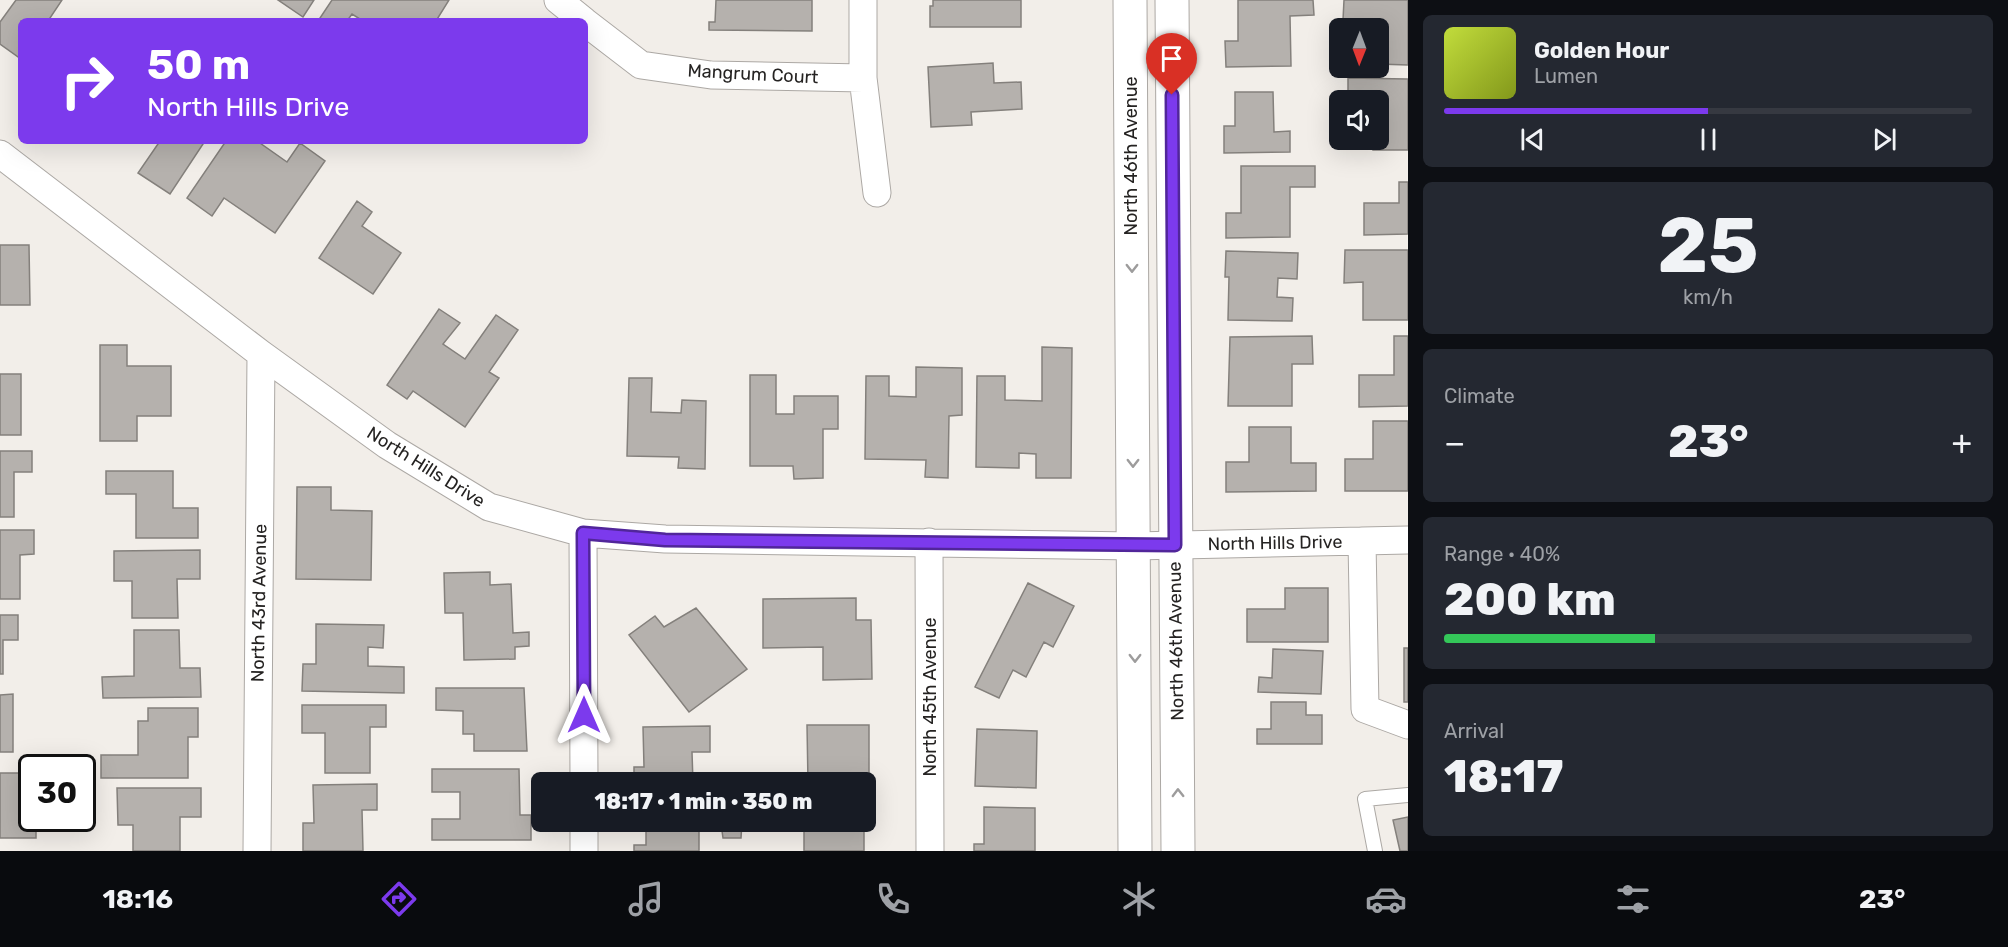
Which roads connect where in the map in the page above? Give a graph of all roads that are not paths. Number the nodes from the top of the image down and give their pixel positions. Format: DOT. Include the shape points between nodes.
graph roads {
  1 [pos="558,0"];
  2 [pos="863,0"];
  3 [pos="1130,0"];
  4 [pos="1172,0"];
  5 [pos="581,18"];
  6 [pos="588,23"];
  7 [pos="863,78"];
  8 [pos="0,154"];
  9 [pos="878,193"];
  10 [pos="261,354"];
  11 [pos="583,533"];
  12 [pos="1408,540"];
  13 [pos="1362,541"];
  14 [pos="929,542"];
  15 [pos="1175,545"];
  16 [pos="1134,546"];
  17 [pos="1408,725"];
  18 [pos="584,772"];
  19 [pos="1408,795"];
  20 [pos="584,832"];
  21 [pos="257,851"];
  22 [pos="584,851"];
  23 [pos="930,851"];
  24 [pos="1135,851"];
  25 [pos="1178,851"];
  26 [pos="1375,851"];
  1 -- 5 [label="street, Mangrum Court"];
  2 -- 7 [label="street"];
  3 -- 16 [label="street, North 46th Avenue, one-way"];
  4 -- 15 [label="street, North 46th Avenue"];
  6 -- 7 [label="street, Mangrum Court" via="641,65 711,75"];
  7 -- 9 [label="street"];
  8 -- 10 [label="street, North Hills Drive"];
  10 -- 11 [label="street, North Hills Drive" via="387,445 489,507"];
  10 -- 21 [label="street, North 43rd Avenue"];
  11 -- 14 [label="street, North Hills Drive" via="665,540"];
  11 -- 18 [label="street"];
  12 -- 13 [label="street, North Hills Drive"];
  13 -- 15 [label="street, North Hills Drive"];
  13 -- 17 [label="street" via="1365,709"];
  14 -- 16 [label="street, North Hills Drive"];
  14 -- 23 [label="street, North 45th Avenue"];
  15 -- 16 [label="street, North Hills Drive"];
  25 -- 15 [label="street, North 46th Avenue, one-way"];
  16 -- 24 [label="street, North 46th Avenue, one-way"];
  19 -- 26 [label="lane" via="1365,799"];
  20 -- 22 [label="street"];
}
